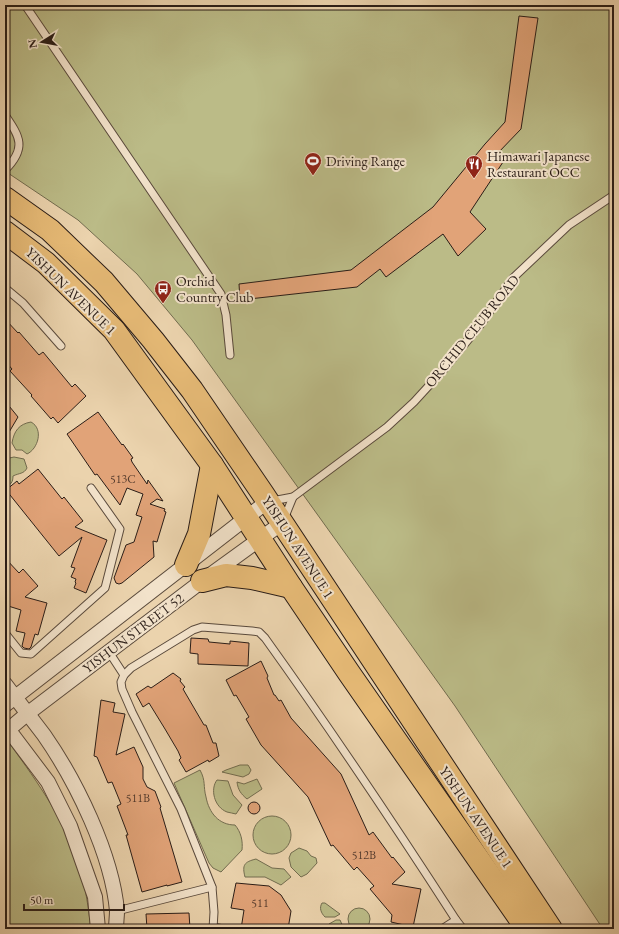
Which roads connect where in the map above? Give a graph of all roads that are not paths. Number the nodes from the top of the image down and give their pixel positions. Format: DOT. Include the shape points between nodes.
graph roads {
  1 [pos="25,5"];
  2 [pos="5,115"];
  3 [pos="5,170"];
  4 [pos="614,195"];
  5 [pos="5,198"];
  6 [pos="5,232"];
  7 [pos="5,288"];
  8 [pos="61,346"];
  9 [pos="230,355"];
  10 [pos="212,465"];
  11 [pos="91,488"];
  12 [pos="293,497"];
  13 [pos="268,501"];
  14 [pos="246,517"];
  15 [pos="282,523"];
  16 [pos="260,539"];
  17 [pos="186,565"];
  18 [pos="202,581"];
  19 [pos="291,587"];
  20 [pos="5,633"];
  21 [pos="109,652"];
  22 [pos="124,674"];
  23 [pos="5,684"];
  24 [pos="10,701"];
  25 [pos="27,714"];
  26 [pos="6,727"];
  27 [pos="212,887"];
  28 [pos="117,911"];
  29 [pos="456,920"];
  30 [pos="213,928"];
  31 [pos="98,929"];
  32 [pos="116,929"];
  33 [pos="223,929"];
  34 [pos="442,929"];
  35 [pos="463,929"];
  36 [pos="527,929"];
  37 [pos="551,929"];
  1 -- 9 [label="lane" via="221,294"];
  2 -- 3 [label="lane" via="20,142 17,154"];
  4 -- 12 [label="lane, ORCHID CLUB ROAD" via="569,225 513,278 481,324 446,367 387,427"];
  5 -- 13 [label="main road, YISHUN AVENUE 1" via="50,230 104,282 192,390"];
  6 -- 10 [label="main road, YISHUN AVENUE 1" via="46,263 114,330"];
  7 -- 8 [label="lane" via="23,303"];
  10 -- 14 [label="main road, YISHUN AVENUE 1"];
  10 -- 17 [label="main road" via="199,534"];
  11 -- 20 [label="lane" via="120,529 105,588 31,654 21,653"];
  12 -- 13 [label="lane, ORCHID CLUB ROAD"];
  12 -- 15 [label="lane"];
  13 -- 14 [label="street, ORCHID CLUB ROAD"];
  13 -- 15 [label="main road, YISHUN AVENUE 1"];
  14 -- 16 [label="main road, YISHUN AVENUE 1"];
  14 -- 17 [label="street, YISHUN STREET 52"];
  15 -- 16 [label="street"];
  15 -- 37 [label="main road, YISHUN AVENUE 1"];
  16 -- 18 [label="street, YISHUN STREET 52"];
  16 -- 19 [label="main road, YISHUN AVENUE 1"];
  17 -- 24 [label="street, YISHUN STREET 52"];
  18 -- 19 [label="main road" via="226,575"];
  18 -- 21 [label="street, YISHUN STREET 52"];
  19 -- 36 [label="main road, YISHUN AVENUE 1"];
  21 -- 22 [label="lane"];
  21 -- 25 [label="street, YISHUN STREET 52"];
  22 -- 27 [label="lane" via="122,689 181,809"];
  22 -- 29 [label="lane" via="202,626 259,632 323,719"];
  23 -- 24 [label="street"];
  24 -- 25 [label="street"];
  25 -- 26 [label="street, YISHUN STREET 52"];
  25 -- 28 [label="street" via="44,736 76,788 102,847"];
  26 -- 31 [label="street" via="48,782 70,826 95,897"];
  27 -- 28 [label="lane"];
  27 -- 30 [label="lane"];
  28 -- 32 [label="street"];
  29 -- 34 [label="lane"];
  29 -- 35 [label="lane"];
  30 -- 33 [label="lane"];
}
